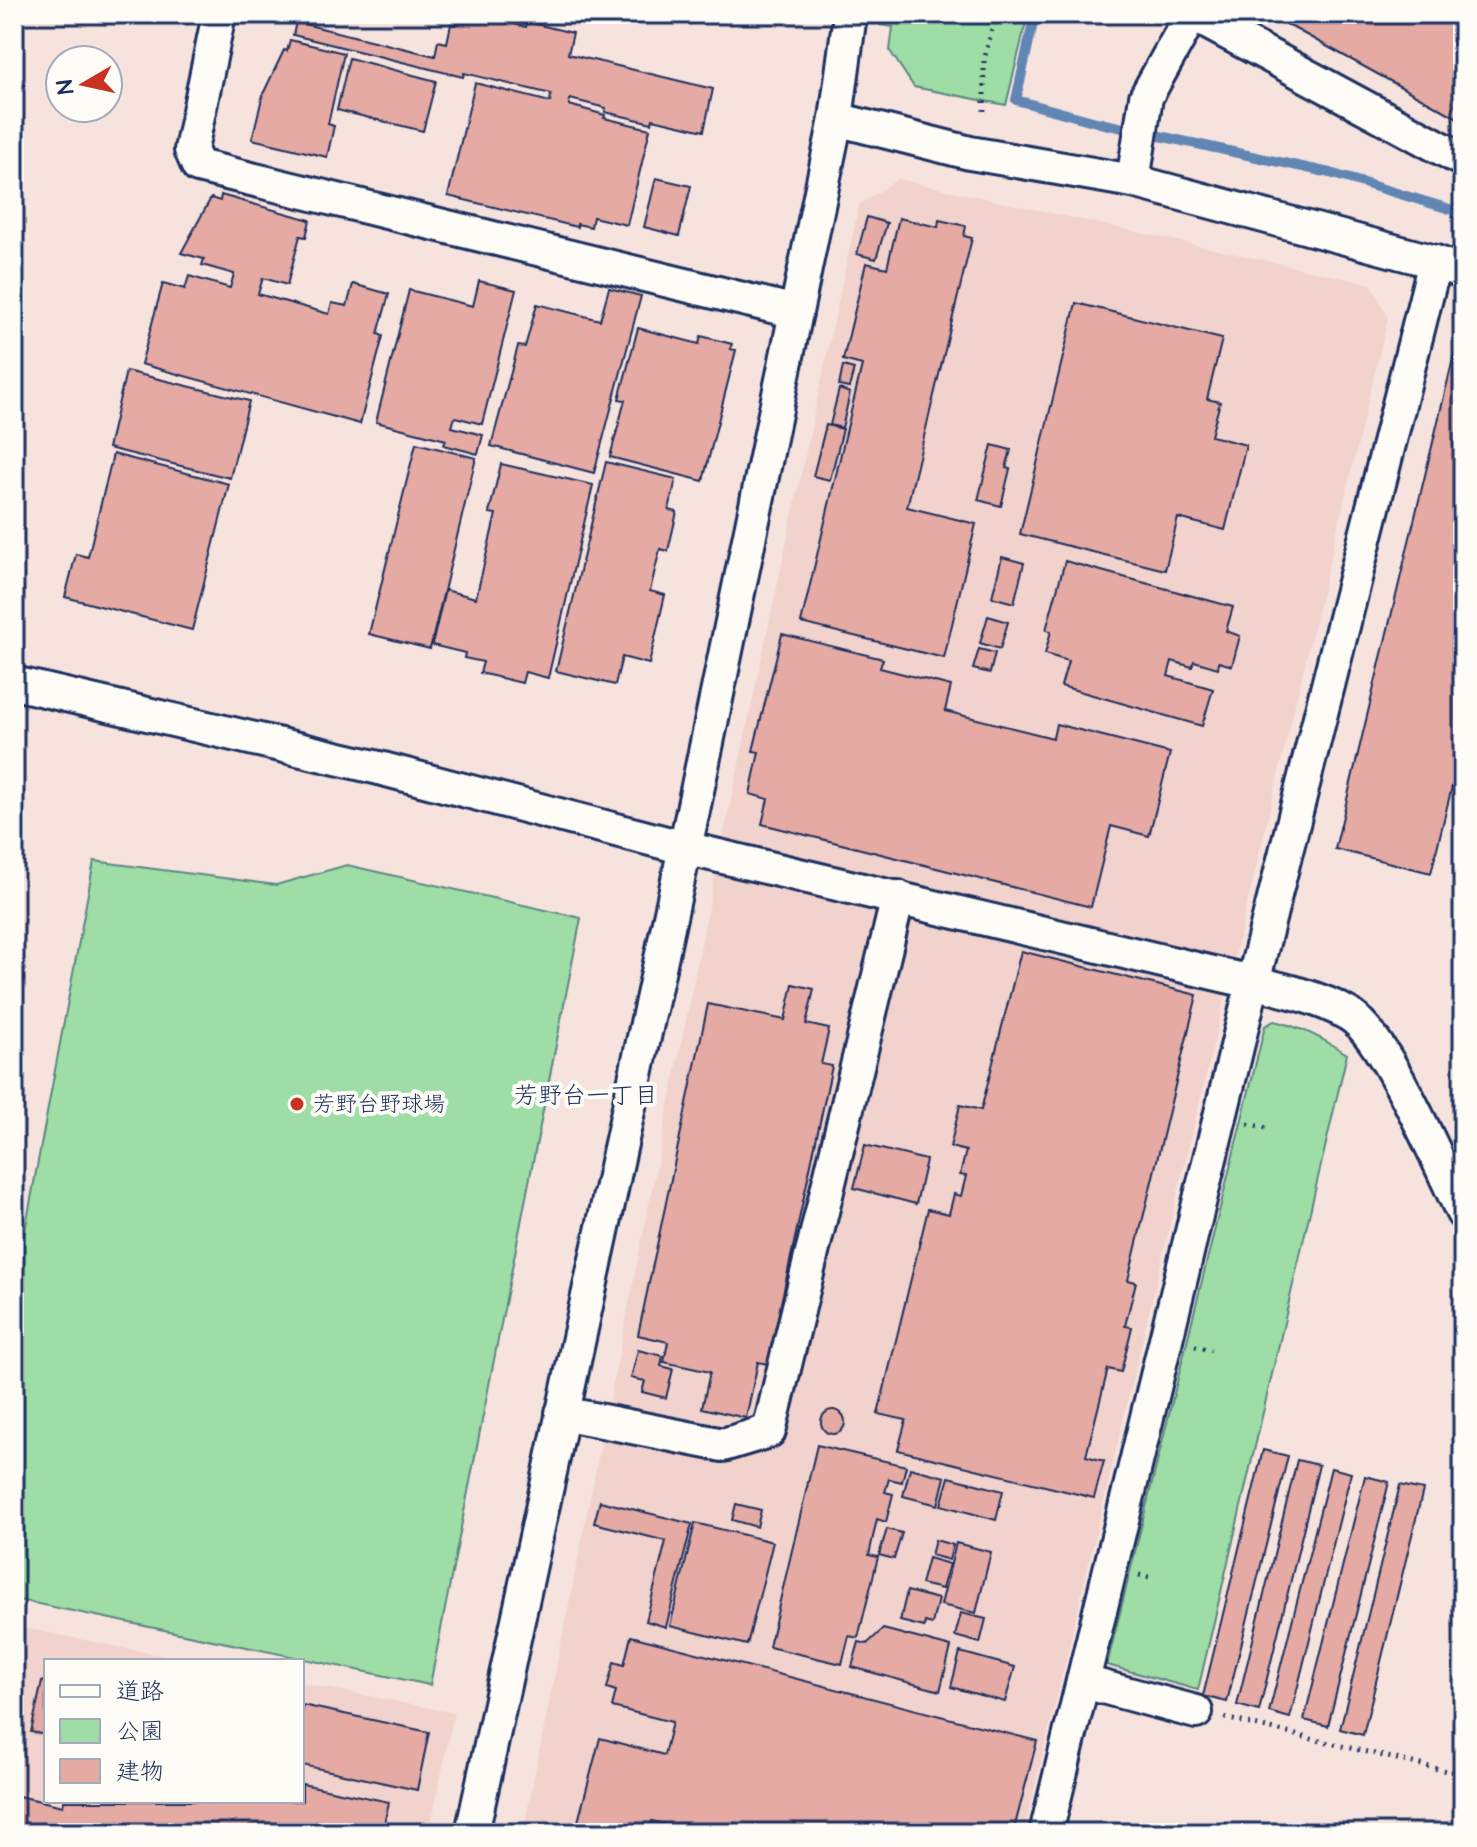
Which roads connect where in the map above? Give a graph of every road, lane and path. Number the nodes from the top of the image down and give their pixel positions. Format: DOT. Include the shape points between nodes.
graph roads {
  1 [pos="219,14"];
  2 [pos="850,14"];
  3 [pos="996,14"];
  4 [pos="1192,14"];
  5 [pos="984,111"];
  6 [pos="836,119"];
  7 [pos="1463,160"];
  8 [pos="1133,181"];
  9 [pos="1449,267"];
  10 [pos="796,312"];
  11 [pos="14,683"];
  12 [pos="685,848"];
  13 [pos="898,897"];
  14 [pos="1253,982"];
  15 [pos="1463,1213"];
  16 [pos="562,1413"];
  17 [pos="1084,1682"];
  18 [pos="1196,1712"];
  19 [pos="1463,1775"];
  20 [pos="472,1833"];
  21 [pos="1046,1833"];
  1 -- 10 [label="street" via="191,150 198,166"];
  2 -- 6 [label="street"];
  3 -- 5 [label="path" via="984,60"];
  4 -- 7 [label="street"];
  4 -- 8 [label="street" via="1146,97"];
  6 -- 8 [label="street" via="970,153"];
  6 -- 10 [label="street"];
  8 -- 9 [label="street"];
  9 -- 14 [label="street"];
  10 -- 12 [label="street"];
  11 -- 12 [label="street" via="379,768"];
  12 -- 13 [label="street"];
  12 -- 16 [label="street"];
  13 -- 14 [label="street"];
  13 -- 16 [label="street" via="769,1431 723,1445"];
  14 -- 15 [label="street" via="1351,1014 1385,1053"];
  14 -- 17 [label="street"];
  16 -- 20 [label="street"];
  17 -- 18 [label="street"];
  17 -- 21 [label="street"];
  18 -- 19 [label="path"];
}
